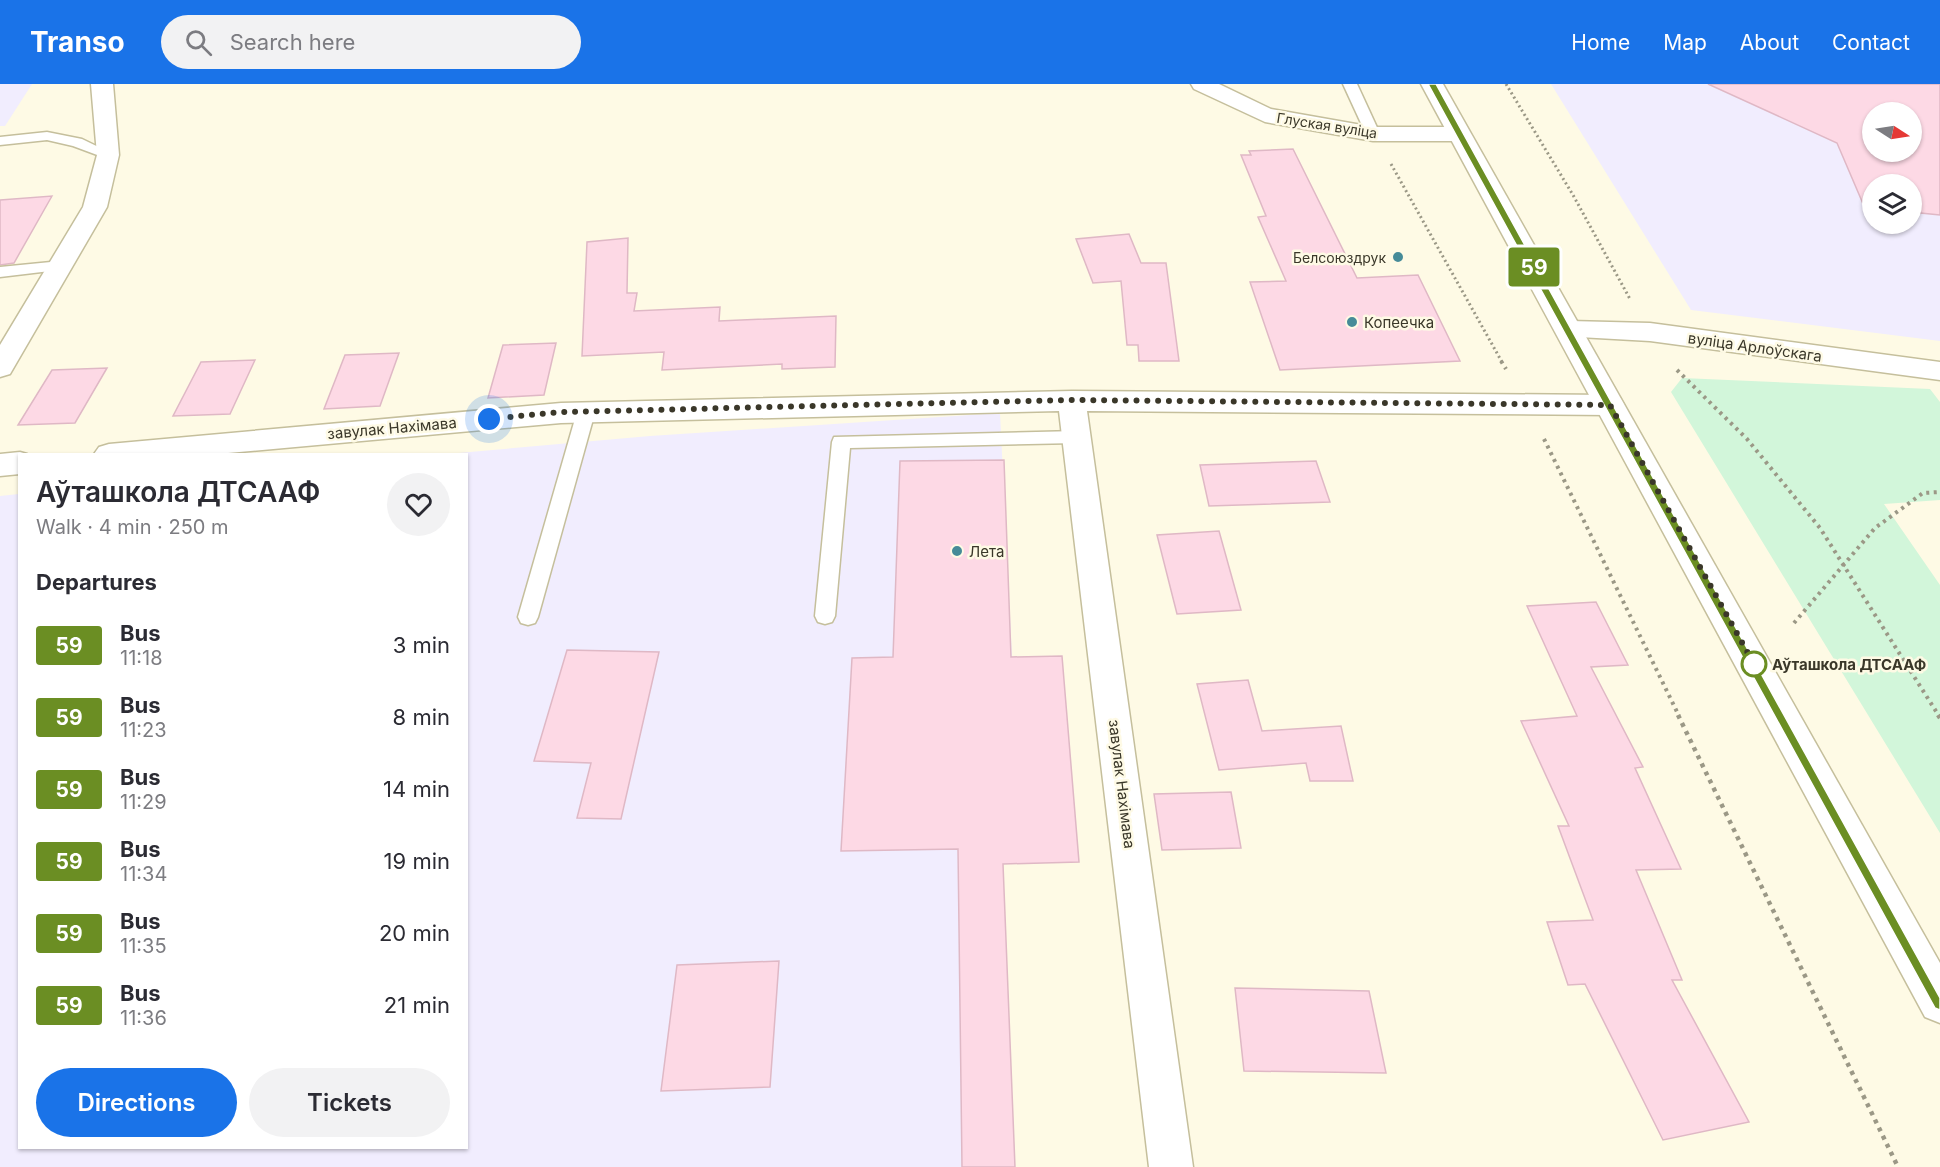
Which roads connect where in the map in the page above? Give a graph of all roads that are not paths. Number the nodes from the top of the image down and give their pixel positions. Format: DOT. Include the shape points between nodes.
graph roads {
  1 [pos="102,84"];
  2 [pos="1202,84"];
  3 [pos="1350,84"];
  4 [pos="1432,84"];
  5 [pos="1373,134"];
  6 [pos="1459,134"];
  7 [pos="0,141"];
  8 [pos="108,155"];
  9 [pos="61,266"];
  10 [pos="0,272"];
  11 [pos="1570,330"];
  12 [pos="0,368"];
  13 [pos="1938,373"];
  14 [pos="1072,400"];
  15 [pos="1610,405"];
  16 [pos="586,412"];
  17 [pos="1077,437"];
  18 [pos="120,453"];
  19 [pos="18,463"];
  20 [pos="0,465"];
  21 [pos="825,616"];
  22 [pos="528,617"];
  23 [pos="1940,1003"];
  24 [pos="1171,1167"];
  1 -- 8 [label="street"];
  2 -- 5 [label="street, Глуская вуліца" via="1265,115"];
  3 -- 5 [label="lane"];
  4 -- 6 [label="street"];
  5 -- 6 [label="street, Глуская вуліца"];
  6 -- 11 [label="street"];
  7 -- 8 [label="lane" via="47,136 77,142"];
  8 -- 9 [label="street" via="95,207"];
  9 -- 10 [label="lane"];
  9 -- 12 [label="street"];
  11 -- 13 [label="street, вуліца Арлоўскага" via="1650,332"];
  11 -- 15 [label="street"];
  14 -- 15 [label="street, завулак Нахімава"];
  14 -- 16 [label="street, завулак Нахімава"];
  14 -- 17 [label="street, завулак Нахімава"];
  15 -- 23 [label="street"];
  16 -- 18 [label="street, завулак Нахімава"];
  16 -- 22 [label="lane"];
  17 -- 21 [label="lane" via="841,442"];
  17 -- 24 [label="street, завулак Нахімава"];
  19 -- 20 [label="street"];
}
